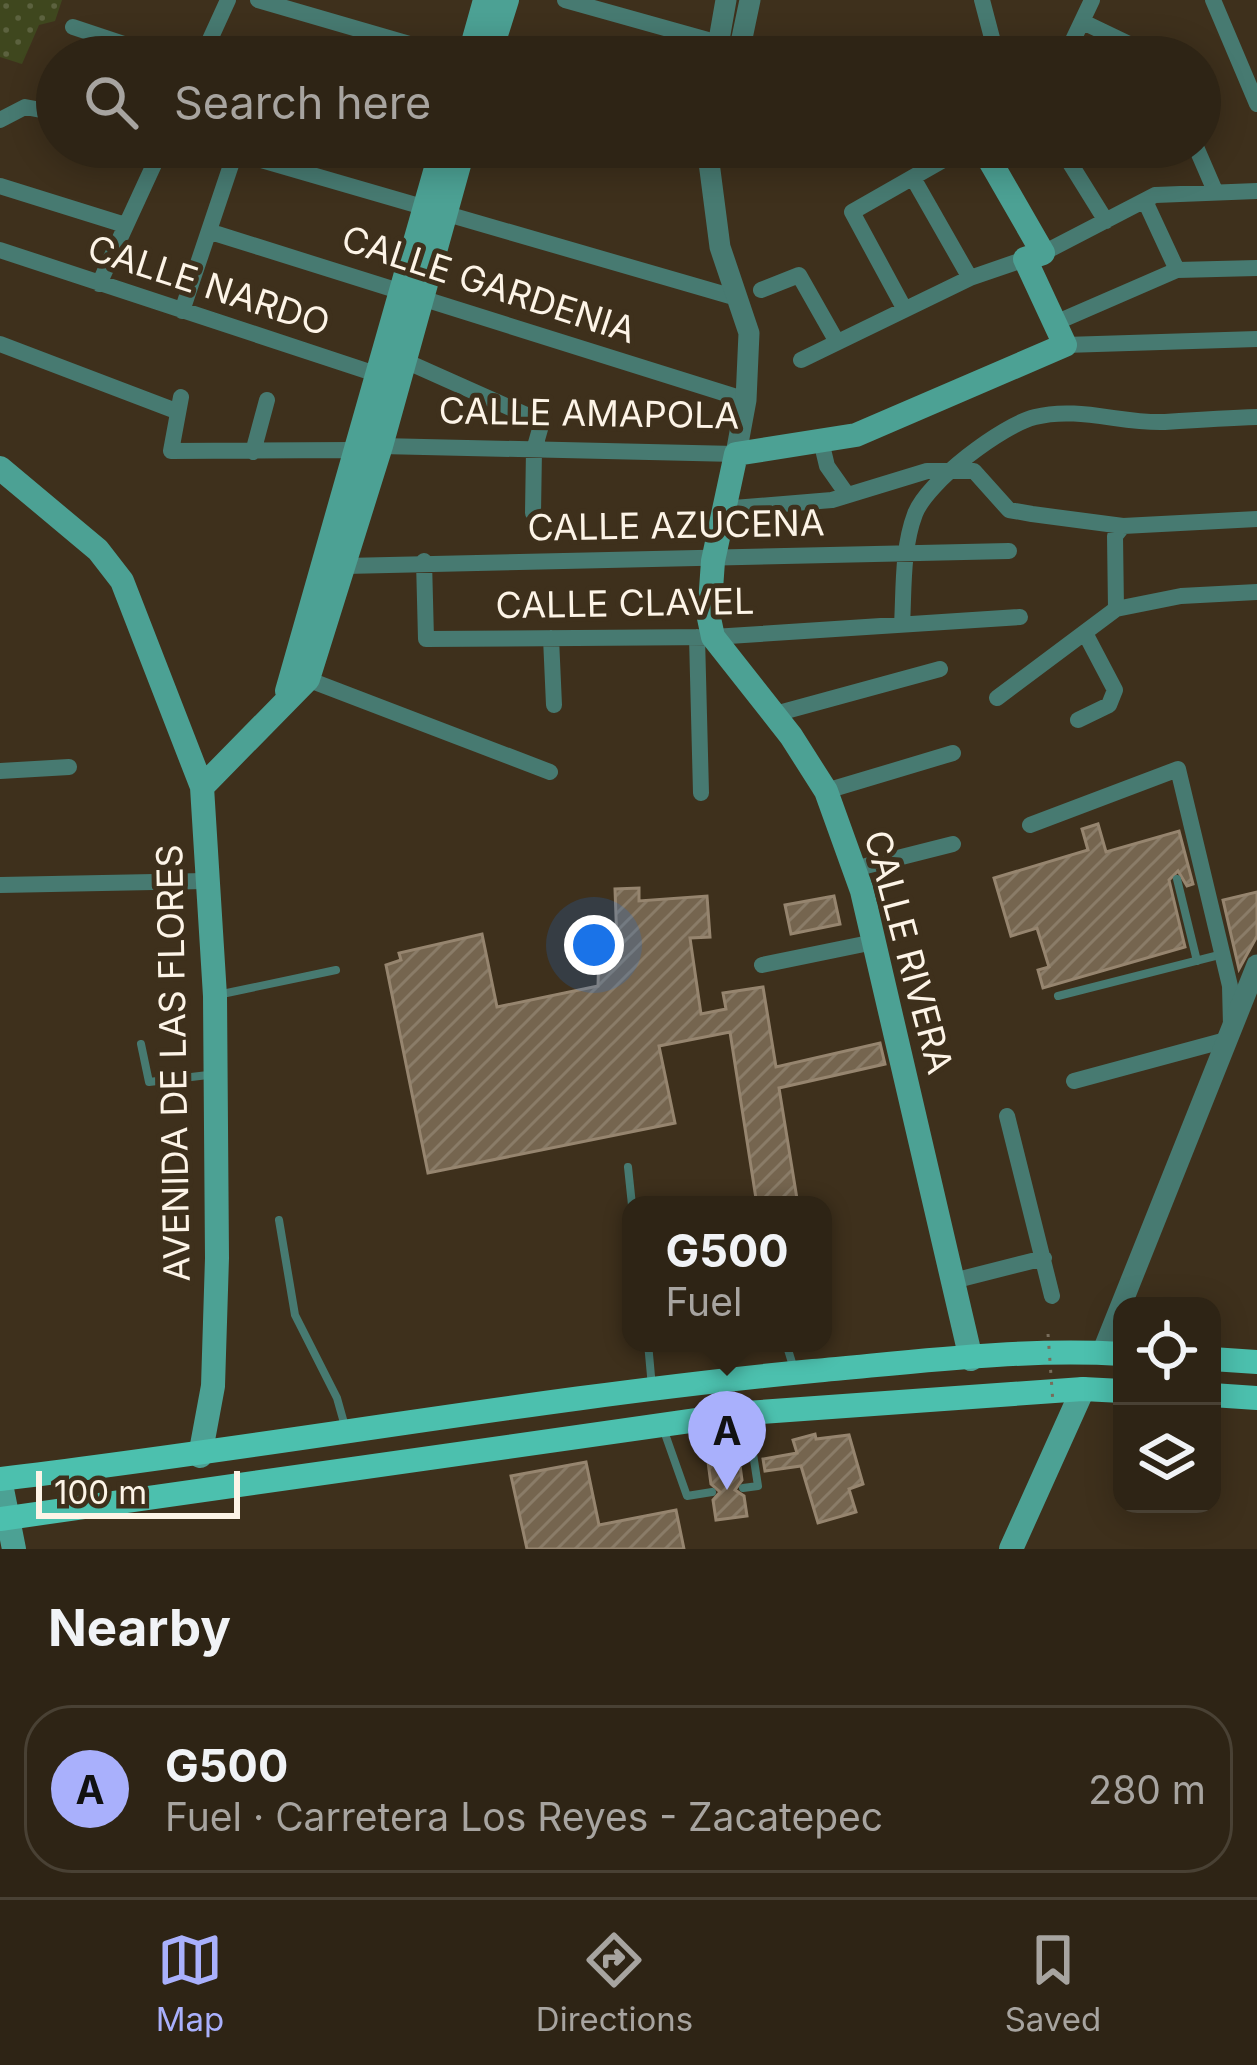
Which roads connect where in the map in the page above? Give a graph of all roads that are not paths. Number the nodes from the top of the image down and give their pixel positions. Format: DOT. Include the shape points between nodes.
graph roads {
  1 [pos="229,0"];
  2 [pos="258,0"];
  3 [pos="485,0"];
  4 [pos="507,0"];
  5 [pos="565,0"];
  6 [pos="726,0"];
  7 [pos="750,0"];
  8 [pos="982,0"];
  9 [pos="1092,0"];
  10 [pos="1216,1"];
  11 [pos="1083,22"];
  12 [pos="73,27"];
  13 [pos="100,36"];
  14 [pos="212,36"];
  15 [pos="382,36"];
  16 [pos="475,36"];
  17 [pos="496,36"];
  18 [pos="678,36"];
  19 [pos="727,36"];
  20 [pos="735,36"];
  21 [pos="992,36"];
  22 [pos="1076,36"];
  23 [pos="1112,36"];
  24 [pos="1257,104"];
  25 [pos="36,108"];
  26 [pos="0,120"];
  27 [pos="152,168"];
  28 [pos="230,168"];
  29 [pos="286,168"];
  30 [pos="440,168"];
  31 [pos="455,168"];
  32 [pos="713,168"];
  33 [pos="930,168"];
  34 [pos="992,168"];
  35 [pos="1073,168"];
  36 [pos="1205,168"];
  37 [pos="913,178"];
  38 [pos="0,186"];
  39 [pos="1215,191"];
  40 [pos="1257,191"];
  41 [pos="1145,201"];
  42 [pos="436,212"];
  43 [pos="1106,221"];
  44 [pos="125,225"];
  45 [pos="211,232"];
  46 [pos="0,250"];
  47 [pos="1034,256"];
  48 [pos="1257,268"];
  49 [pos="1177,270"];
  50 [pos="970,278"];
  51 [pos="99,284"];
  52 [pos="761,290"];
  53 [pos="413,293"];
  54 [pos="737,298"];
  55 [pos="904,308"];
  56 [pos="182,311"];
  57 [pos="1060,334"];
  58 [pos="1257,339"];
  59 [pos="837,342"];
  60 [pos="0,344"];
  61 [pos="801,360"];
  62 [pos="393,372"];
  63 [pos="267,400"];
  64 [pos="746,400"];
  65 [pos="1257,417"];
  66 [pos="821,441"];
  67 [pos="352,450"];
  68 [pos="534,450"];
  69 [pos="253,452"];
  70 [pos="378,453"];
  71 [pos="736,454"];
  72 [pos="0,468"];
  73 [pos="950,469"];
  74 [pos="846,493"];
  75 [pos="721,509"];
  76 [pos="533,513"];
  77 [pos="1257,518"];
  78 [pos="1123,526"];
  79 [pos="345,527"];
  80 [pos="907,551"];
  81 [pos="1009,551"];
  82 [pos="424,561"];
  83 [pos="713,561"];
  84 [pos="345,566"];
  85 [pos="1257,592"];
  86 [pos="1116,609"];
  87 [pos="1020,617"];
  88 [pos="902,625"];
  89 [pos="1085,633"];
  90 [pos="705,637"];
  91 [pos="551,638"];
  92 [pos="940,669"];
  93 [pos="300,676"];
  94 [pos="997,698"];
  95 [pos="554,705"];
  96 [pos="776,715"];
  97 [pos="1078,720"];
  98 [pos="953,753"];
  99 [pos="69,766"];
  100 [pos="0,771"];
  101 [pos="550,772"];
  102 [pos="202,787"];
  103 [pos="826,791"];
  104 [pos="701,793"];
  105 [pos="1030,824"];
  106 [pos="953,844"];
  107 [pos="854,869"];
  108 [pos="1177,879"];
  109 [pos="205,881"];
  110 [pos="0,885"];
  111 [pos="874,942"];
  112 [pos="1222,955"];
  113 [pos="1197,961"];
  114 [pos="762,965"];
  115 [pos="1257,965"];
  116 [pos="336,970"];
  117 [pos="215,996"];
  118 [pos="1058,997"];
  119 [pos="1229,1033"];
  120 [pos="141,1044"];
  121 [pos="216,1074"];
  122 [pos="1074,1081"];
  123 [pos="1007,1116"];
  124 [pos="628,1167"];
  125 [pos="631,1196"];
  126 [pos="279,1220"];
  127 [pos="1044,1258"];
  128 [pos="953,1281"];
  129 [pos="1052,1296"];
  130 [pos="649,1352"];
  131 [pos="789,1352"];
  132 [pos="1112,1354"];
  133 [pos="971,1359"];
  134 [pos="1221,1360"];
  135 [pos="1257,1362"];
  136 [pos="795,1373"];
  137 [pos="652,1389"];
  138 [pos="1083,1389"];
  139 [pos="1113,1391"];
  140 [pos="1221,1396"];
  141 [pos="1257,1398"];
  142 [pos="746,1413"];
  143 [pos="662,1425"];
  144 [pos="346,1431"];
  145 [pos="200,1456"];
  146 [pos="0,1479"];
  147 [pos="743,1488"];
  148 [pos="712,1492"];
  149 [pos="3,1518"];
  150 [pos="14,1549"];
  151 [pos="1011,1549"];
  1 -- 14 [label="street"];
  2 -- 15 [label="street"];
  3 -- 16 [label="main road"];
  4 -- 17 [label="main road"];
  5 -- 18 [label="street"];
  6 -- 19 [label="street"];
  7 -- 20 [label="street"];
  8 -- 21 [label="street"];
  9 -- 11 [label="street"];
  10 -- 24 [label="street"];
  11 -- 22 [label="street"];
  11 -- 23 [label="street"];
  12 -- 13 [label="street"];
  25 -- 26 [label="street"];
  27 -- 44 [label="street"];
  28 -- 45 [label="street"];
  29 -- 42 [label="street"];
  30 -- 42 [label="main road"];
  31 -- 42 [label="main road"];
  32 -- 54 [label="street" via="720,247"];
  33 -- 37 [label="street"];
  34 -- 47 [label="main road"];
  35 -- 43 [label="street"];
  36 -- 39 [label="street"];
  37 -- 50 [label="street"];
  37 -- 55 [label="street" via="852,212"];
  38 -- 44 [label="street"];
  39 -- 40 [label="street"];
  39 -- 41 [label="street"];
  41 -- 43 [label="street"];
  41 -- 49 [label="street"];
  42 -- 53 [label="main road"];
  42 -- 54 [label="street"];
  43 -- 47 [label="street"];
  44 -- 51 [label="street"];
  45 -- 53 [label="street, CALLE GARDENIA"];
  45 -- 56 [label="street"];
  46 -- 51 [label="street, CALLE NARDO"];
  47 -- 50 [label="street"];
  47 -- 57 [label="main road"];
  48 -- 49 [label="street"];
  49 -- 57 [label="street"];
  50 -- 55 [label="street"];
  51 -- 56 [label="street, CALLE NARDO"];
  52 -- 59 [label="street" via="799,275"];
  53 -- 62 [label="main road"];
  53 -- 64 [label="street, CALLE GARDENIA"];
  54 -- 64 [label="street" via="749,333"];
  55 -- 59 [label="street"];
  56 -- 62 [label="street, CALLE NARDO"];
  57 -- 58 [label="street"];
  57 -- 66 [label="main road, CALLE AMAPOLA" via="856,435"];
  59 -- 61 [label="street"];
  60 -- 69 [label="street" via="178,404 171,452"];
  62 -- 67 [label="main road"];
  62 -- 68 [label="street, CALLE NARDO" via="542,422"];
  62 -- 70 [label="main road"];
  63 -- 69 [label="street"];
  64 -- 71 [label="street"];
  65 -- 73 [label="street" via="1034,417"];
  66 -- 71 [label="main road, CALLE AMAPOLA"];
  66 -- 74 [label="street"];
  67 -- 69 [label="street"];
  67 -- 70 [label="street"];
  67 -- 79 [label="main road"];
  68 -- 70 [label="street, CALLE AMAPOLA"];
  68 -- 71 [label="street, CALLE AMAPOLA"];
  68 -- 76 [label="street"];
  70 -- 79 [label="main road"];
  71 -- 75 [label="main road"];
  72 -- 102 [label="main road, AVENIDA DE LAS FLORES" via="122,580"];
  73 -- 74 [label="street, CALLE AZUCENA"];
  73 -- 78 [label="street" via="974,471 1010,510"];
  73 -- 80 [label="street" via="915,513"];
  74 -- 75 [label="street, CALLE AZUCENA"];
  75 -- 83 [label="main road"];
  77 -- 78 [label="street"];
  78 -- 86 [label="street" via="1115,536"];
  79 -- 84 [label="main road"];
  79 -- 93 [label="main road"];
  80 -- 81 [label="street, CALLE AZUCENA"];
  80 -- 83 [label="street, CALLE AZUCENA"];
  80 -- 88 [label="street"];
  82 -- 83 [label="street, CALLE AZUCENA"];
  82 -- 84 [label="street, CALLE AZUCENA"];
  82 -- 91 [label="street, CALLE CLAVEL" via="426,639"];
  83 -- 90 [label="main road"];
  84 -- 93 [label="main road"];
  85 -- 86 [label="street"];
  86 -- 89 [label="street"];
  87 -- 88 [label="street, CALLE CLAVEL"];
  88 -- 90 [label="street, CALLE CLAVEL"];
  89 -- 94 [label="street"];
  89 -- 97 [label="street" via="1115,690 1109,705"];
  90 -- 91 [label="street, CALLE CLAVEL"];
  90 -- 96 [label="main road, CALLE RIVERA"];
  90 -- 104 [label="street"];
  91 -- 95 [label="street"];
  92 -- 96 [label="street"];
  93 -- 101 [label="street"];
  93 -- 102 [label="main road"];
  96 -- 103 [label="main road, CALLE RIVERA"];
  98 -- 103 [label="street"];
  99 -- 100 [label="street"];
  102 -- 109 [label="main road, AVENIDA DE LAS FLORES"];
  103 -- 107 [label="main road, CALLE RIVERA"];
  105 -- 112 [label="street" via="1178,770"];
  106 -- 107 [label="street"];
  107 -- 111 [label="main road, CALLE RIVERA"];
  108 -- 113 [label="lane"];
  109 -- 110 [label="street"];
  109 -- 117 [label="main road, AVENIDA DE LAS FLORES"];
  111 -- 114 [label="street"];
  111 -- 128 [label="main road, CALLE RIVERA"];
  112 -- 113 [label="lane"];
  112 -- 119 [label="street"];
  113 -- 118 [label="lane"];
  115 -- 119 [label="street"];
  116 -- 117 [label="lane"];
  117 -- 121 [label="main road, AVENIDA DE LAS FLORES"];
  119 -- 122 [label="street"];
  119 -- 132 [label="street"];
  120 -- 121 [label="lane" via="149,1082"];
  121 -- 145 [label="main road, AVENIDA DE LAS FLORES" via="213,1385"];
  123 -- 127 [label="street"];
  124 -- 125 [label="lane"];
  126 -- 144 [label="lane" via="295,1315"];
  127 -- 128 [label="street"];
  127 -- 129 [label="street"];
  128 -- 133 [label="main road, CALLE RIVERA"];
  130 -- 137 [label="lane"];
  131 -- 136 [label="lane"];
  132 -- 133 [label="main road"];
  133 -- 136 [label="main road"];
  134 -- 135 [label="main road"];
  136 -- 137 [label="main road"];
  137 -- 144 [label="main road"];
  138 -- 139 [label="main road"];
  138 -- 142 [label="main road"];
  138 -- 151 [label="main road"];
  140 -- 141 [label="main road"];
  142 -- 143 [label="main road"];
  142 -- 147 [label="lane" via="758,1486"];
  143 -- 148 [label="lane" via="687,1496"];
  143 -- 149 [label="main road"];
  144 -- 145 [label="main road"];
  145 -- 146 [label="main road"];
  146 -- 149 [label="main road"];
  149 -- 150 [label="main road"];
}
